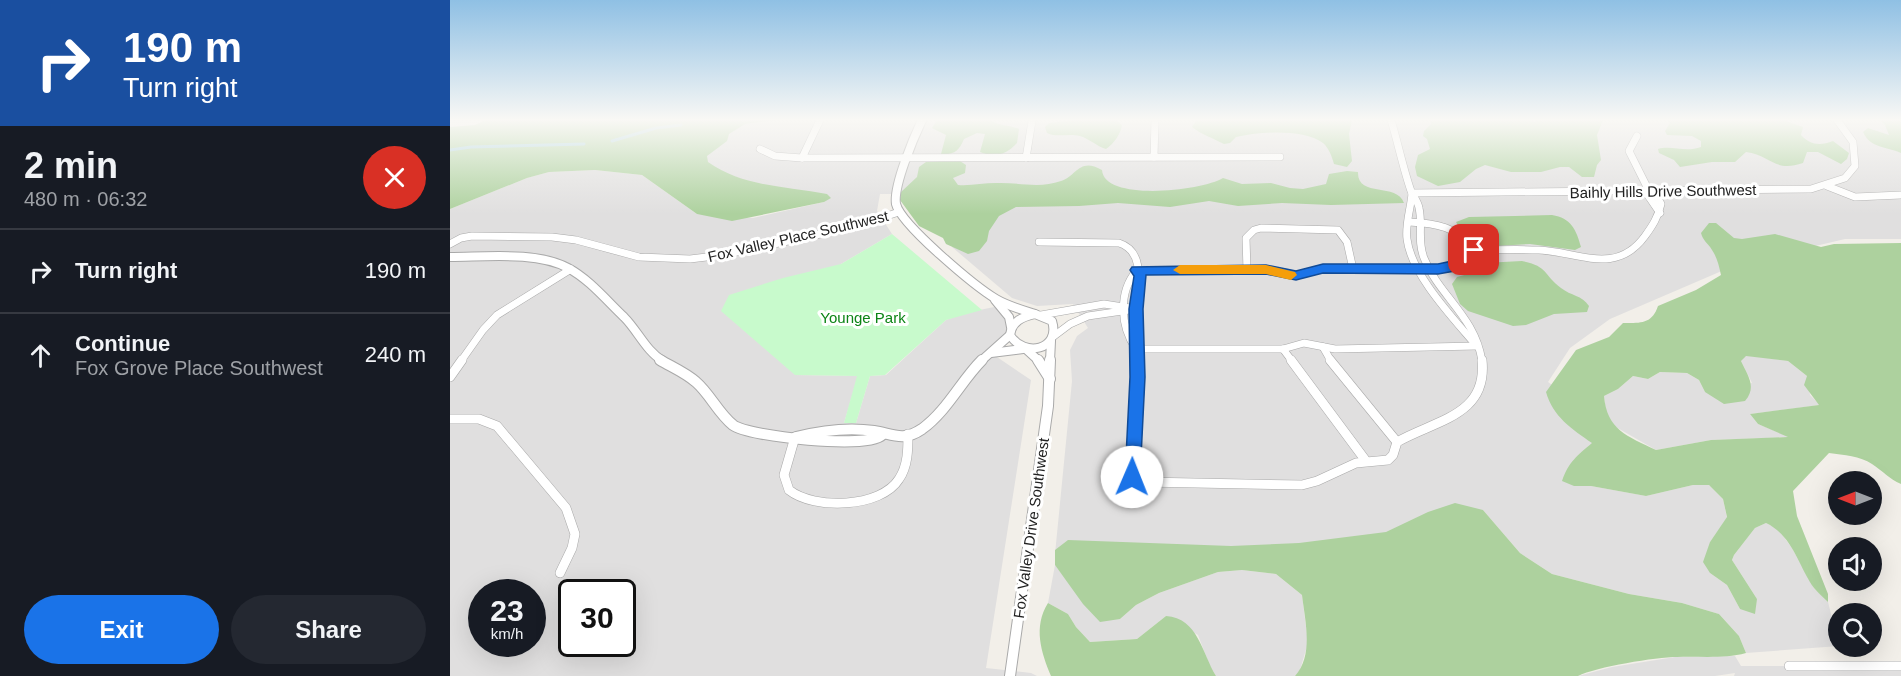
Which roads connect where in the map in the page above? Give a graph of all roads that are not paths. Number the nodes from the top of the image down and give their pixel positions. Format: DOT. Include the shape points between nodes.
graph roads {
  1 [pos="765,152"];
  2 [pos="805,152"];
  3 [pos="910,152"];
  4 [pos="1027,152"];
  5 [pos="1154,152"];
  6 [pos="1400,152"];
  7 [pos="1629,152"];
  8 [pos="1855,152"];
  9 [pos="1154,156"];
  10 [pos="1280,157"];
  11 [pos="802,158"];
  12 [pos="908,158"];
  13 [pos="1026,158"];
  14 [pos="1827,186"];
  15 [pos="1650,191"];
  16 [pos="1412,193"];
  17 [pos="1901,195"];
  18 [pos="899,212"];
  19 [pos="1409,222"];
  20 [pos="1420,222"];
  21 [pos="1040,242"];
  22 [pos="450,244"];
  23 [pos="1474,250"];
  24 [pos="450,256"];
  25 [pos="571,269"];
  26 [pos="1353,269"];
  27 [pos="1419,269"];
  28 [pos="1429,269"];
  29 [pos="1137,270"];
  30 [pos="1247,270"];
  31 [pos="992,296"];
  32 [pos="1124,309"];
  33 [pos="1136,309"];
  34 [pos="1038,315"];
  35 [pos="1011,331"];
  36 [pos="1052,339"];
  37 [pos="1477,346"];
  38 [pos="1323,347"];
  39 [pos="1025,349"];
  40 [pos="1283,349"];
  41 [pos="1136,350"];
  42 [pos="991,353"];
  43 [pos="450,377"];
  44 [pos="1050,379"];
  45 [pos="450,419"];
  46 [pos="909,434"];
  47 [pos="795,437"];
  48 [pos="1397,442"];
  49 [pos="1366,460"];
  50 [pos="560,573"];
  51 [pos="1789,666"];
  52 [pos="1901,666"];
  53 [pos="1010,676"];
  1 -- 11 [label="street"];
  2 -- 11 [label="street"];
  3 -- 12 [label="street"];
  4 -- 13 [label="street"];
  5 -- 9 [label="street"];
  6 -- 16 [label="street"];
  7 -- 15 [label="street"];
  8 -- 14 [label="street, Baihly Hills Drive Southwest" via="1854,166 1845,178"];
  9 -- 10 [label="street"];
  9 -- 13 [label="street"];
  11 -- 12 [label="street"];
  12 -- 13 [label="street"];
  12 -- 18 [label="street" via="896,196"];
  14 -- 15 [label="street, Baihly Hills Drive Southwest"];
  14 -- 17 [label="street" via="1854,198"];
  15 -- 16 [label="street, Baihly Hills Drive Southwest"];
  15 -- 23 [label="street" via="1660,213 1635,250 1622,258 1599,260 1540,250"];
  16 -- 19 [label="street"];
  16 -- 20 [label="street" via="1418,202"];
  18 -- 22 [label="street, Fox Valley Place Southwest" via="854,227 690,260 639,257 552,237 472,236"];
  18 -- 31 [label="street" via="913,230"];
  19 -- 20 [label="street"];
  19 -- 27 [label="street" via="1407,240"];
  20 -- 23 [label="street" via="1460,234"];
  20 -- 28 [label="street" via="1419,242"];
  21 -- 29 [label="street" via="1119,243 1134,254"];
  23 -- 28 [label="street" via="1472,260 1466,264"];
  24 -- 25 [label="street" via="533,258"];
  25 -- 43 [label="street" via="497,315"];
  25 -- 47 [label="street" via="626,319 654,356 703,388 733,425 754,434"];
  26 -- 27 [label="street"];
  26 -- 30 [label="street" via="1318,269 1296,275"];
  26 -- 30 [label="street" via="1347,241 1338,230 1256,228 1245,240"];
  27 -- 28 [label="street"];
  27 -- 37 [label="street"];
  28 -- 37 [label="street" via="1468,322"];
  29 -- 30 [label="street"];
  29 -- 32 [label="street" via="1130,276"];
  29 -- 33 [label="street" via="1140,276"];
  31 -- 34 [label="street"];
  31 -- 35 [label="street" via="1009,317"];
  32 -- 33 [label="street"];
  32 -- 34 [label="street" via="1104,304"];
  32 -- 36 [label="street" via="1076,319"];
  32 -- 41 [label="street" via="1128,340"];
  33 -- 41 [label="street"];
  34 -- 35 [label="street" via="1021,318"];
  34 -- 36 [label="street" via="1047,317 1055,326"];
  35 -- 39 [label="street" via="1012,341"];
  35 -- 42 [label="street"];
  36 -- 39 [label="street" via="1040,348"];
  36 -- 44 [label="street, Fox Valley Drive Southwest"];
  37 -- 38 [label="street"];
  37 -- 48 [label="street" via="1484,374 1474,400 1456,414"];
  38 -- 40 [label="street" via="1304,343"];
  38 -- 48 [label="street"];
  39 -- 42 [label="street"];
  39 -- 44 [label="street"];
  40 -- 41 [label="street"];
  40 -- 49 [label="street"];
  41 -- 49 [label="street" via="1132,477 1136,480 1302,485"];
  42 -- 46 [label="street" via="970,372 930,424"];
  44 -- 53 [label="street, Fox Valley Drive Southwest"];
  45 -- 50 [label="street" via="479,419 497,426 566,508 576,536"];
  46 -- 47 [label="street" via="882,435 868,441"];
  46 -- 47 [label="street" via="908,458 895,487 877,498 858,502 814,502 789,490 784,475"];
  48 -- 49 [label="street" via="1388,460"];
  51 -- 52 [label="street"];
}
